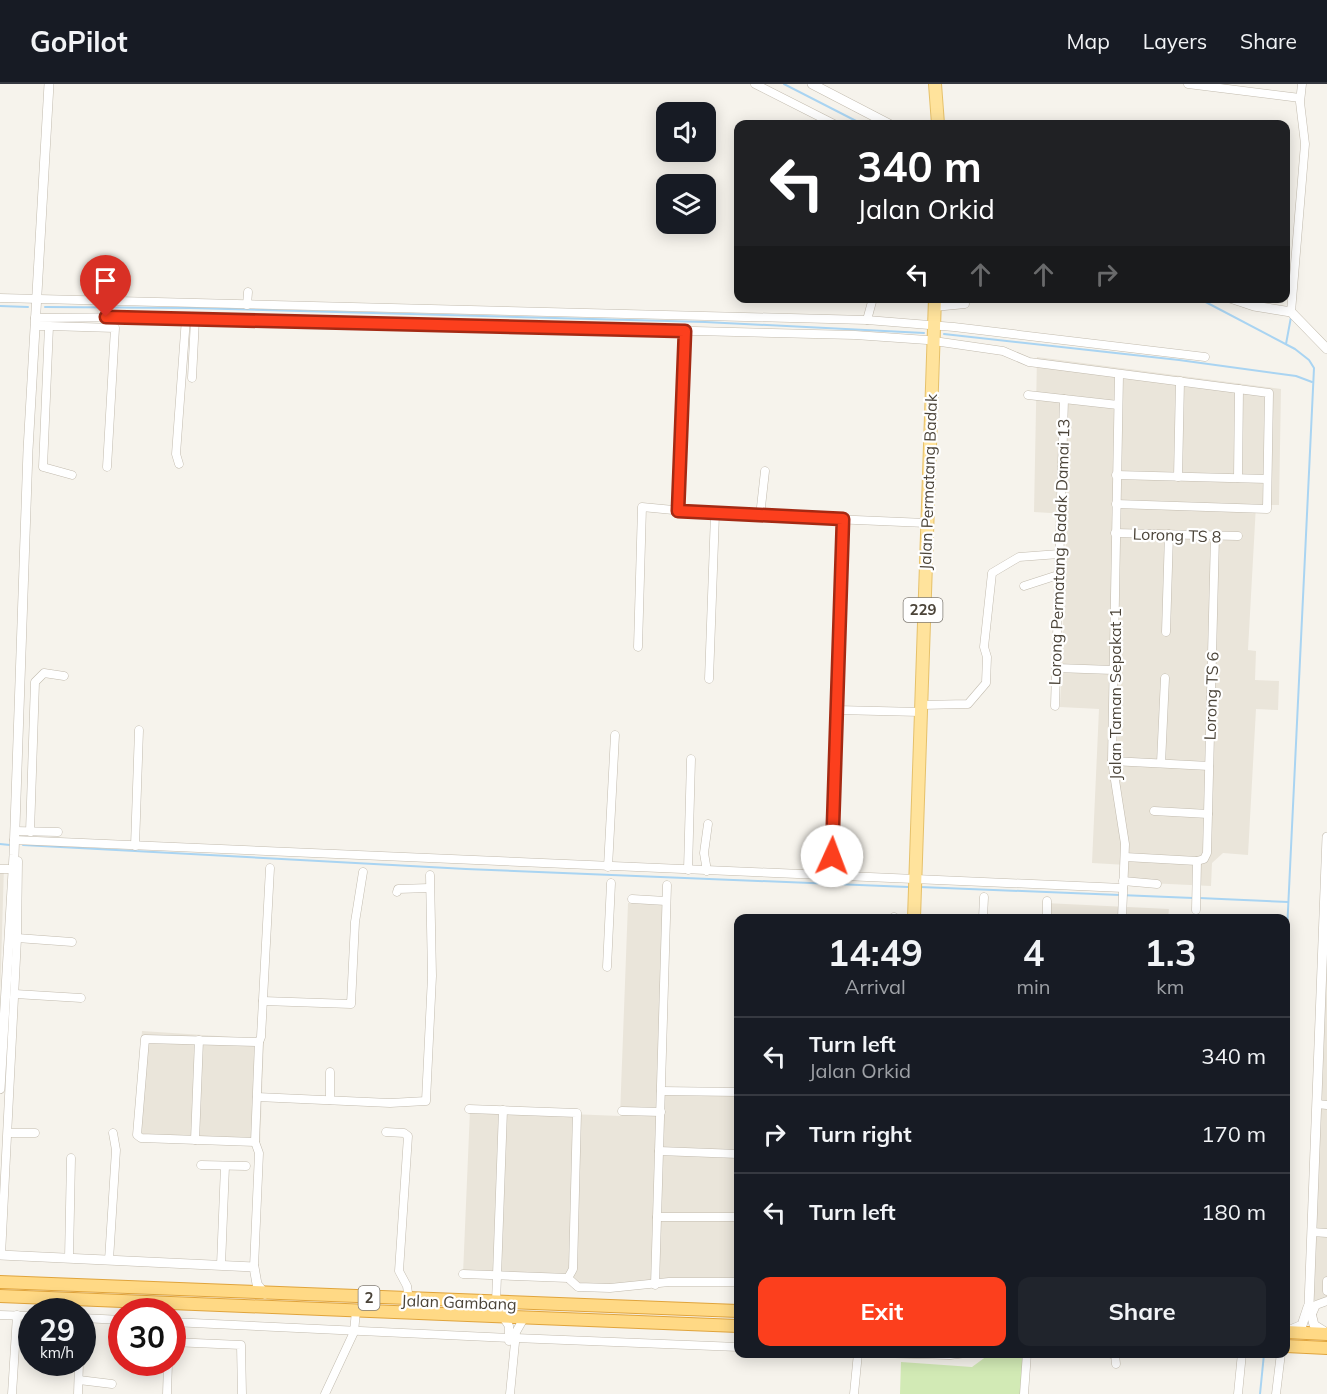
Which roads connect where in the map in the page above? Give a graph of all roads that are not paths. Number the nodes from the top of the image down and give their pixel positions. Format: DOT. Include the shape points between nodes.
graph roads {
  1 [pos="49,84"];
  2 [pos="754,84"];
  3 [pos="812,84"];
  4 [pos="935,84"];
  5 [pos="1188,84"];
  6 [pos="1302,84"];
  7 [pos="1300,98"];
  8 [pos="826,120"];
  9 [pos="881,120"];
  10 [pos="938,120"];
  11 [pos="248,292"];
  12 [pos="0,298"];
  13 [pos="36,299"];
  14 [pos="872,303"];
  15 [pos="935,303"];
  16 [pos="1245,303"];
  17 [pos="965,304"];
  18 [pos="247,305"];
  19 [pos="1291,312"];
  20 [pos="186,318"];
  21 [pos="195,319"];
  22 [pos="867,320"];
  23 [pos="35,322"];
  24 [pos="934,325"];
  25 [pos="49,326"];
  26 [pos="685,331"];
  27 [pos="933,341"];
  28 [pos="1327,349"];
  29 [pos="1205,357"];
  30 [pos="1119,375"];
  31 [pos="192,378"];
  32 [pos="1180,381"];
  33 [pos="1239,389"];
  34 [pos="1028,395"];
  35 [pos="1064,399"];
  36 [pos="1118,405"];
  37 [pos="179,464"];
  38 [pos="107,466"];
  39 [pos="765,471"];
  40 [pos="72,475"];
  41 [pos="1116,475"];
  42 [pos="1178,477"];
  43 [pos="1238,478"];
  44 [pos="1267,479"];
  45 [pos="1116,504"];
  46 [pos="678,511"];
  47 [pos="715,514"];
  48 [pos="760,516"];
  49 [pos="843,519"];
  50 [pos="926,523"];
  51 [pos="1115,533"];
  52 [pos="1169,534"];
  53 [pos="1215,536"];
  54 [pos="1238,536"];
  55 [pos="1059,554"];
  56 [pos="1058,575"];
  57 [pos="1024,586"];
  58 [pos="1166,632"];
  59 [pos="638,647"];
  60 [pos="1056,668"];
  61 [pos="1113,670"];
  62 [pos="64,676"];
  63 [pos="1165,678"];
  64 [pos="709,679"];
  65 [pos="1055,706"];
  66 [pos="920,708"];
  67 [pos="837,710"];
  68 [pos="139,730"];
  69 [pos="615,735"];
  70 [pos="691,759"];
  71 [pos="1112,761"];
  72 [pos="1161,763"];
  73 [pos="1209,766"];
  74 [pos="1154,811"];
  75 [pos="1208,814"];
  76 [pos="708,824"];
  77 [pos="30,832"];
  78 [pos="58,832"];
  79 [pos="15,835"];
  80 [pos="1327,837"];
  81 [pos="135,846"];
  82 [pos="1125,857"];
  83 [pos="1197,861"];
  84 [pos="15,865"];
  85 [pos="608,867"];
  86 [pos="270,868"];
  87 [pos="0,869"];
  88 [pos="1326,869"];
  89 [pos="688,870"];
  90 [pos="707,871"];
  91 [pos="363,872"];
  92 [pos="0,875"];
  93 [pos="430,875"];
  94 [pos="831,877"];
  95 [pos="915,879"];
  96 [pos="610,883"];
  97 [pos="1157,884"];
  98 [pos="667,885"];
  99 [pos="1123,887"];
  100 [pos="429,888"];
  101 [pos="397,892"];
  102 [pos="984,897"];
  103 [pos="632,899"];
  104 [pos="666,901"];
  105 [pos="1047,902"];
  106 [pos="1196,907"];
  107 [pos="914,914"];
  108 [pos="983,914"];
  109 [pos="1047,914"];
  110 [pos="1122,914"];
  111 [pos="17,938"];
  112 [pos="72,942"];
  113 [pos="607,967"];
  114 [pos="1324,992"];
  115 [pos="15,994"];
  116 [pos="81,998"];
  117 [pos="263,1001"];
  118 [pos="199,1040"];
  119 [pos="259,1042"];
  120 [pos="1323,1046"];
  121 [pos="1,1059"];
  122 [pos="330,1072"];
  123 [pos="0,1089"];
  124 [pos="661,1091"];
  125 [pos="734,1092"];
  126 [pos="257,1097"];
  127 [pos="330,1100"];
  128 [pos="1322,1105"];
  129 [pos="469,1109"];
  130 [pos="503,1110"];
  131 [pos="622,1111"];
  132 [pos="661,1112"];
  133 [pos="386,1132"];
  134 [pos="8,1133"];
  135 [pos="35,1133"];
  136 [pos="114,1133"];
  137 [pos="195,1140"];
  138 [pos="255,1142"];
  139 [pos="659,1151"];
  140 [pos="734,1154"];
  141 [pos="70,1158"];
  142 [pos="201,1165"];
  143 [pos="225,1166"];
  144 [pos="246,1166"];
  145 [pos="657,1217"];
  146 [pos="734,1217"];
  147 [pos="1312,1232"];
  148 [pos="1327,1233"];
  149 [pos="1,1255"];
  150 [pos="69,1258"];
  151 [pos="109,1260"];
  152 [pos="221,1265"];
  153 [pos="254,1272"];
  154 [pos="463,1274"];
  155 [pos="497,1275"];
  156 [pos="568,1278"];
  157 [pos="1327,1281"];
  158 [pos="0,1282"];
  159 [pos="734,1282"];
  160 [pos="655,1285"];
  161 [pos="597,1288"];
  162 [pos="1327,1291"];
  163 [pos="241,1293"];
  164 [pos="266,1294"];
  165 [pos="0,1296"];
  166 [pos="409,1300"];
  167 [pos="1327,1301"];
  168 [pos="496,1303"];
  169 [pos="1309,1305"];
  170 [pos="595,1307"];
  171 [pos="356,1311"];
  172 [pos="734,1311"];
  173 [pos="0,1315"];
  174 [pos="17,1315"];
  175 [pos="503,1317"];
  176 [pos="524,1318"];
  177 [pos="1312,1321"];
  178 [pos="186,1323"];
  179 [pos="734,1326"];
  180 [pos="1290,1330"];
  181 [pos="354,1332"];
  182 [pos="1290,1332"];
  183 [pos="1327,1334"];
  184 [pos="512,1338"];
  185 [pos="186,1343"];
  186 [pos="1290,1346"];
  187 [pos="734,1347"];
  188 [pos="1327,1348"];
  189 [pos="858,1358"];
  190 [pos="1027,1358"];
  191 [pos="1115,1358"];
  192 [pos="1242,1358"];
  193 [pos="1280,1358"];
  194 [pos="1116,1364"];
  195 [pos="79,1376"];
  196 [pos="168,1376"];
  197 [pos="79,1380"];
  198 [pos="112,1384"];
  199 [pos="12,1394"];
  200 [pos="78,1394"];
  201 [pos="167,1394"];
  202 [pos="242,1394"];
  203 [pos="325,1394"];
  204 [pos="510,1394"];
  205 [pos="854,1394"];
  206 [pos="1024,1394"];
  207 [pos="1238,1394"];
  208 [pos="1276,1394"];
  1 -- 13 [label="street"];
  2 -- 8 [label="street"];
  3 -- 9 [label="street"];
  4 -- 10 [label="main road"];
  5 -- 7 [label="street"];
  6 -- 7 [label="street"];
  7 -- 19 [label="street" via="1305,144"];
  11 -- 18 [label="street"];
  12 -- 13 [label="street"];
  13 -- 18 [label="street"];
  13 -- 23 [label="street"];
  14 -- 22 [label="street"];
  15 -- 17 [label="street"];
  15 -- 24 [label="main road, Jalan Permatang Badak / 229"];
  16 -- 19 [label="street"];
  18 -- 22 [label="street"];
  19 -- 28 [label="street"];
  20 -- 21 [label="street"];
  20 -- 23 [label="street"];
  20 -- 37 [label="street" via="176,454"];
  21 -- 26 [label="street"];
  21 -- 31 [label="street"];
  22 -- 24 [label="street"];
  23 -- 25 [label="street"];
  23 -- 79 [label="street"];
  24 -- 27 [label="main road, Jalan Permatang Badak / 229"];
  24 -- 29 [label="street"];
  25 -- 38 [label="street" via="116,328"];
  25 -- 40 [label="street" via="43,467"];
  26 -- 27 [label="street"];
  26 -- 46 [label="street"];
  27 -- 30 [label="street" via="1003,351 1029,362"];
  27 -- 50 [label="main road, Jalan Permatang Badak / 229"];
  30 -- 32 [label="street"];
  30 -- 36 [label="street"];
  32 -- 33 [label="street"];
  32 -- 42 [label="street"];
  33 -- 43 [label="street"];
  33 -- 44 [label="street" via="1269,393"];
  34 -- 35 [label="street"];
  35 -- 36 [label="street"];
  35 -- 55 [label="street, Lorong Permatang Badak Damai 13"];
  36 -- 41 [label="street"];
  39 -- 48 [label="street"];
  41 -- 42 [label="street"];
  41 -- 45 [label="street"];
  42 -- 43 [label="street"];
  43 -- 44 [label="street"];
  44 -- 45 [label="street" via="1267,509"];
  45 -- 51 [label="street"];
  46 -- 47 [label="street"];
  46 -- 59 [label="street" via="642,507"];
  47 -- 48 [label="street"];
  47 -- 64 [label="street"];
  48 -- 49 [label="street"];
  49 -- 50 [label="street"];
  49 -- 67 [label="street"];
  50 -- 66 [label="main road, Jalan Permatang Badak / 229"];
  51 -- 52 [label="street, Lorong TS 8"];
  51 -- 61 [label="street, Jalan Taman Sepakat 1"];
  52 -- 53 [label="street, Lorong TS 8"];
  52 -- 58 [label="street"];
  53 -- 54 [label="street, Lorong TS 8"];
  53 -- 73 [label="street, Lorong TS 6"];
  55 -- 56 [label="street, Lorong Permatang Badak Damai 13"];
  55 -- 66 [label="street" via="1019,557 992,573 984,647 986,683 968,704"];
  56 -- 57 [label="street"];
  56 -- 60 [label="street, Lorong Permatang Badak Damai 13"];
  60 -- 61 [label="street"];
  60 -- 65 [label="street, Lorong Permatang Badak Damai 13"];
  61 -- 71 [label="street, Jalan Taman Sepakat 1"];
  62 -- 77 [label="street" via="44,673 35,682"];
  63 -- 72 [label="street"];
  66 -- 67 [label="street"];
  66 -- 95 [label="main road, Jalan Permatang Badak / 229"];
  67 -- 94 [label="street"];
  68 -- 81 [label="street"];
  69 -- 85 [label="street"];
  70 -- 89 [label="street"];
  71 -- 72 [label="street"];
  71 -- 82 [label="street, Jalan Taman Sepakat 1"];
  72 -- 73 [label="street"];
  73 -- 75 [label="street, Lorong TS 6"];
  74 -- 75 [label="street"];
  75 -- 83 [label="street, Lorong TS 6" via="1206,856"];
  76 -- 90 [label="street" via="704,853"];
  77 -- 78 [label="street"];
  77 -- 79 [label="street"];
  79 -- 81 [label="street"];
  79 -- 84 [label="street"];
  80 -- 88 [label="street"];
  81 -- 85 [label="street"];
  82 -- 83 [label="street"];
  82 -- 99 [label="street, Jalan Taman Sepakat 1"];
  83 -- 106 [label="street"];
  84 -- 87 [label="street"];
  84 -- 111 [label="street"];
  84 -- 121 [label="street"];
  85 -- 89 [label="street"];
  86 -- 117 [label="street"];
  87 -- 92 [label="street"];
  88 -- 114 [label="street"];
  89 -- 90 [label="street"];
  90 -- 94 [label="street"];
  91 -- 117 [label="street" via="355,922 351,1004"];
  93 -- 100 [label="street"];
  94 -- 95 [label="street"];
  95 -- 99 [label="street"];
  95 -- 107 [label="main road, Jalan Permatang Badak / 229"];
  96 -- 113 [label="street"];
  97 -- 99 [label="street"];
  98 -- 104 [label="street"];
  99 -- 110 [label="street, Jalan Taman Sepakat 1"];
  100 -- 101 [label="street"];
  100 -- 127 [label="street" via="432,976 428,1098 423,1102 390,1103"];
  102 -- 108 [label="street"];
  103 -- 104 [label="street"];
  104 -- 124 [label="street"];
  105 -- 109 [label="street"];
  111 -- 112 [label="street"];
  111 -- 115 [label="street"];
  114 -- 120 [label="street"];
  115 -- 116 [label="street"];
  115 -- 134 [label="street"];
  117 -- 119 [label="street"];
  118 -- 119 [label="street"];
  118 -- 137 [label="street"];
  118 -- 137 [label="street" via="143,1041 137,1135"];
  119 -- 126 [label="street"];
  120 -- 128 [label="street"];
  121 -- 123 [label="street"];
  122 -- 127 [label="street"];
  124 -- 125 [label="street"];
  124 -- 132 [label="street"];
  126 -- 127 [label="street"];
  126 -- 138 [label="street"];
  128 -- 147 [label="street"];
  129 -- 130 [label="street"];
  130 -- 155 [label="street"];
  130 -- 156 [label="street" via="577,1113 573,1269"];
  131 -- 132 [label="street"];
  132 -- 139 [label="street"];
  133 -- 166 [label="street" via="408,1136 399,1271"];
  134 -- 135 [label="street"];
  134 -- 149 [label="street"];
  136 -- 151 [label="street"];
  137 -- 138 [label="street"];
  138 -- 153 [label="street" via="259,1153"];
  139 -- 140 [label="street"];
  139 -- 145 [label="street"];
  141 -- 150 [label="street"];
  142 -- 143 [label="street"];
  143 -- 144 [label="street"];
  143 -- 152 [label="street"];
  145 -- 146 [label="street"];
  145 -- 160 [label="street"];
  147 -- 148 [label="street"];
  147 -- 169 [label="street"];
  149 -- 150 [label="street"];
  150 -- 151 [label="street"];
  151 -- 152 [label="street"];
  152 -- 153 [label="street"];
  153 -- 163 [label="street"];
  153 -- 164 [label="street"];
  154 -- 155 [label="street"];
  155 -- 156 [label="street"];
  155 -- 168 [label="street"];
  156 -- 161 [label="street" via="579,1287"];
  157 -- 162 [label="street"];
  158 -- 163 [label="highway, Jalan Gambang / 2"];
  159 -- 160 [label="street"];
  160 -- 161 [label="street"];
  161 -- 170 [label="street"];
  163 -- 164 [label="highway, Jalan Gambang / 2"];
  164 -- 166 [label="highway, Jalan Gambang / 2"];
  165 -- 171 [label="highway, Jalan Gambang / 2"];
  166 -- 168 [label="highway, Jalan Gambang / 2"];
  167 -- 177 [label="street" via="1313,1308"];
  168 -- 170 [label="highway, Jalan Gambang / 2"];
  169 -- 177 [label="street"];
  169 -- 180 [label="street" via="1302,1325"];
  170 -- 172 [label="highway, Jalan Gambang / 2"];
  171 -- 175 [label="highway, Jalan Gambang / 2"];
  171 -- 181 [label="street"];
  173 -- 174 [label="street"];
  174 -- 199 [label="street"];
  175 -- 176 [label="highway, Jalan Gambang / 2"];
  175 -- 184 [label="street"];
  176 -- 179 [label="highway, Jalan Gambang / 2"];
  176 -- 184 [label="street"];
  177 -- 183 [label="street"];
  178 -- 181 [label="street"];
  181 -- 184 [label="street"];
  181 -- 203 [label="street"];
  182 -- 183 [label="highway"];
  184 -- 187 [label="street"];
  184 -- 204 [label="street"];
  185 -- 202 [label="street" via="241,1345"];
  186 -- 188 [label="highway"];
  189 -- 205 [label="street"];
  190 -- 206 [label="street"];
  191 -- 194 [label="street"];
  192 -- 207 [label="street"];
  193 -- 208 [label="street"];
  195 -- 197 [label="street"];
  196 -- 201 [label="street"];
  197 -- 198 [label="street"];
  197 -- 200 [label="street"];
}
